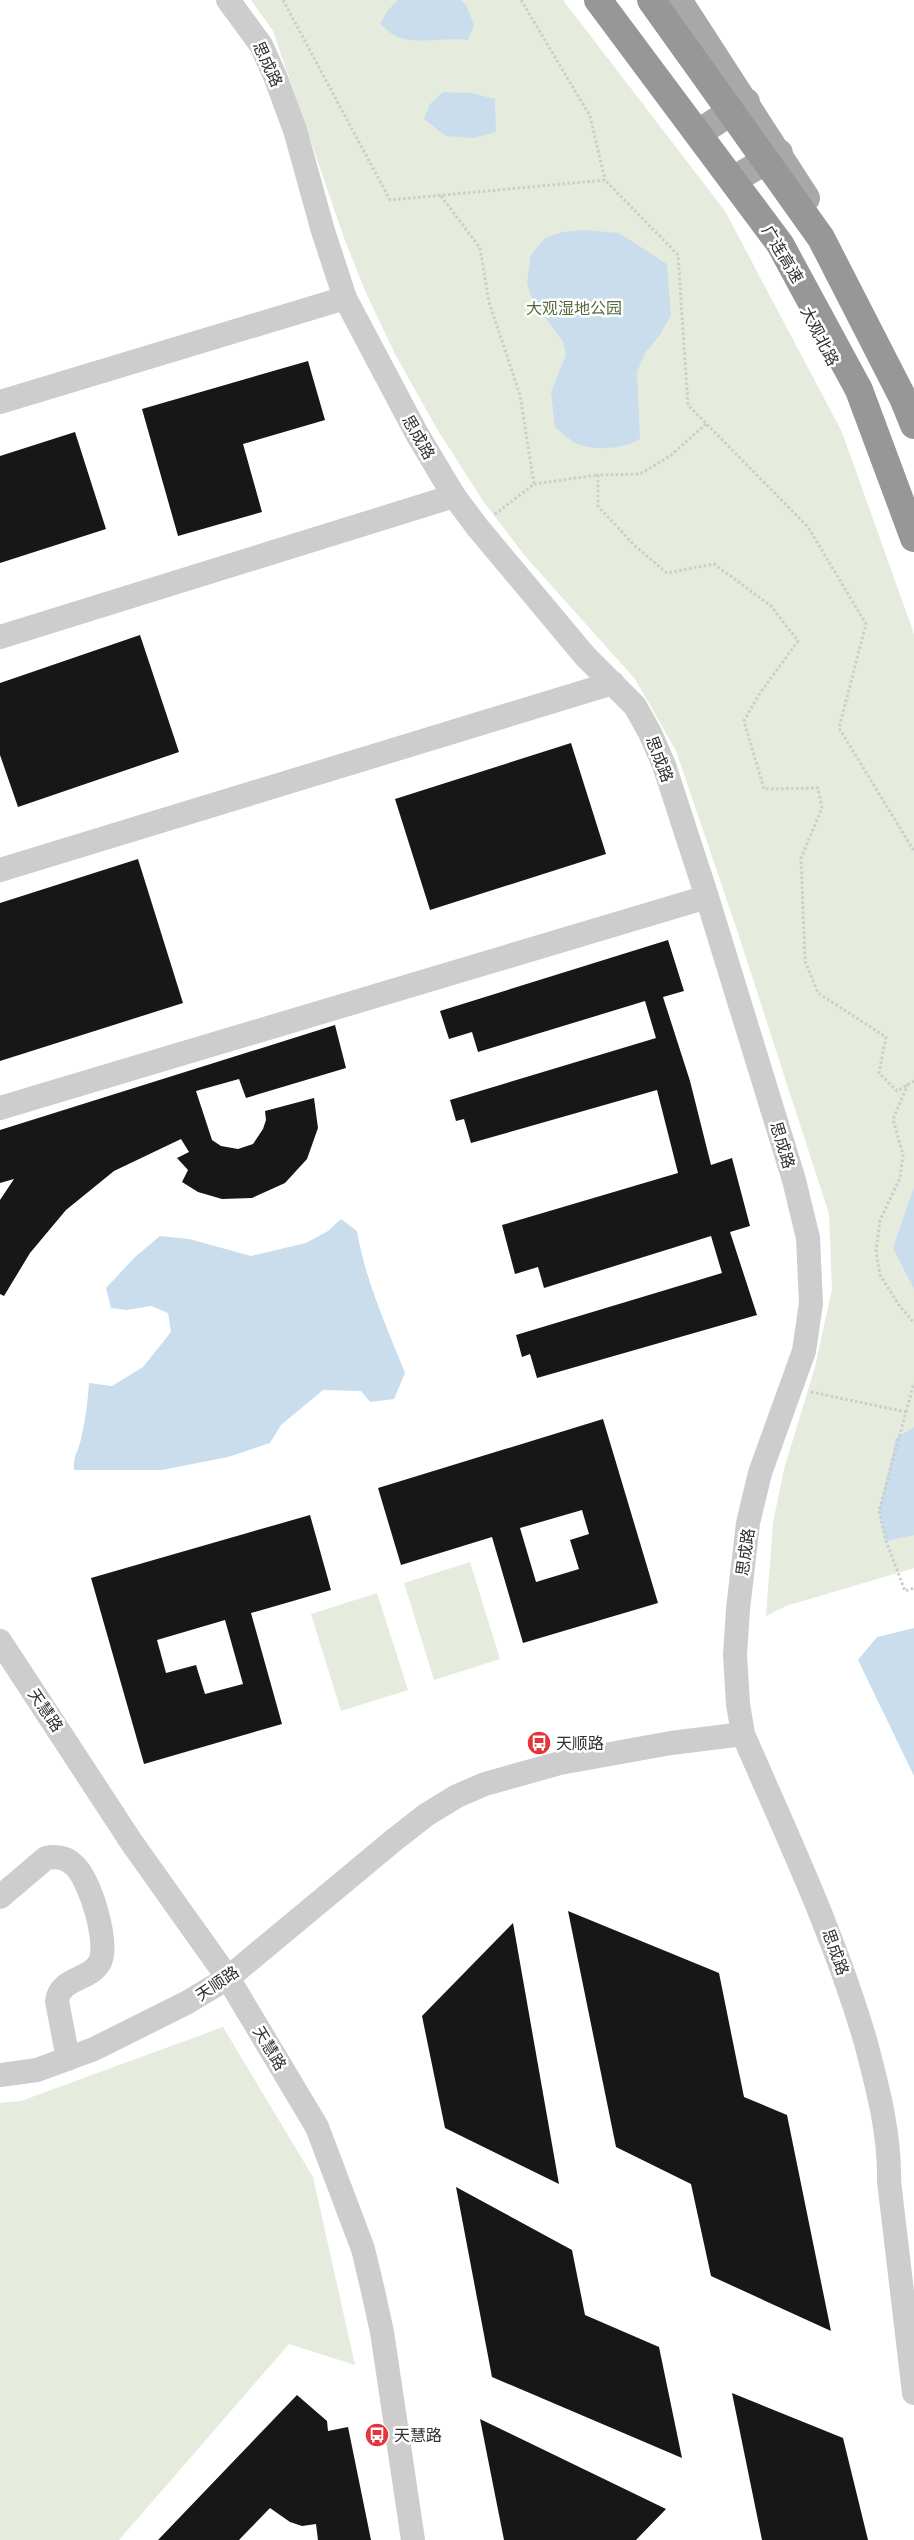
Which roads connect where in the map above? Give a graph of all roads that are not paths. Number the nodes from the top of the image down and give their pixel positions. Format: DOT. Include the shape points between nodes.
graph roads {
  1 [pos="228,0"];
  2 [pos="598,0"];
  3 [pos="611,0"];
  4 [pos="651,0"];
  5 [pos="678,0"];
  6 [pos="746,102"];
  7 [pos="703,130"];
  8 [pos="779,154"];
  9 [pos="733,180"];
  10 [pos="345,298"];
  11 [pos="914,392"];
  12 [pos="0,402"];
  13 [pos="914,425"];
  14 [pos="454,496"];
  15 [pos="914,530"];
  16 [pos="914,538"];
  17 [pos="0,637"];
  18 [pos="613,683"];
  19 [pos="0,870"];
  20 [pos="707,898"];
  21 [pos="0,1108"];
  22 [pos="0,1641"];
  23 [pos="744,1734"];
  24 [pos="0,1898"];
  25 [pos="228,1978"];
  26 [pos="68,2059"];
  27 [pos="0,2075"];
  28 [pos="914,2393"];
  29 [pos="413,2540"];
  1 -- 10 [label="street, 思成路" via="261,45 275,76 295,130"];
  2 -- 16 [label="highway, 广连高速, bridge" via="780,244 859,390"];
  3 -- 7 [label="main road, 大观北路"];
  4 -- 13 [label="highway, bridge" via="821,238"];
  5 -- 6 [label="main road"];
  6 -- 7 [label="main road"];
  6 -- 8 [label="main road"];
  7 -- 9 [label="main road, 大观北路"];
  8 -- 9 [label="main road"];
  8 -- 11 [label="main road" via="887,339"];
  9 -- 15 [label="main road, 大观北路" via="822,339"];
  10 -- 12 [label="street"];
  10 -- 14 [label="street, 思成路" via="392,389"];
  14 -- 17 [label="street"];
  14 -- 18 [label="street, 思成路" via="585,656"];
  18 -- 19 [label="street"];
  18 -- 20 [label="street, 思成路" via="635,706 664,765"];
  20 -- 21 [label="street"];
  20 -- 23 [label="street, 思成路" via="794,1180 808,1238 811,1303 804,1351 760,1473 748,1523 735,1655 738,1704"];
  22 -- 25 [label="street, 天慧路" via="132,1843"];
  23 -- 25 [label="street, 天顺路" via="560,1763 485,1784 457,1796 426,1815"];
  23 -- 28 [label="street, 思成路" via="833,1944 854,2001 877,2085 890,2152 889,2181"];
  24 -- 26 [label="street" via="46,1858 53,1856 68,1860 81,1872 101,1928 103,1950 92,1971 65,1986 58,1994"];
  25 -- 26 [label="street, 天顺路" via="179,2007"];
  25 -- 29 [label="street, 天慧路" via="317,2127 363,2249 382,2332"];
  26 -- 27 [label="street, 天顺路" via="37,2070"];
}
